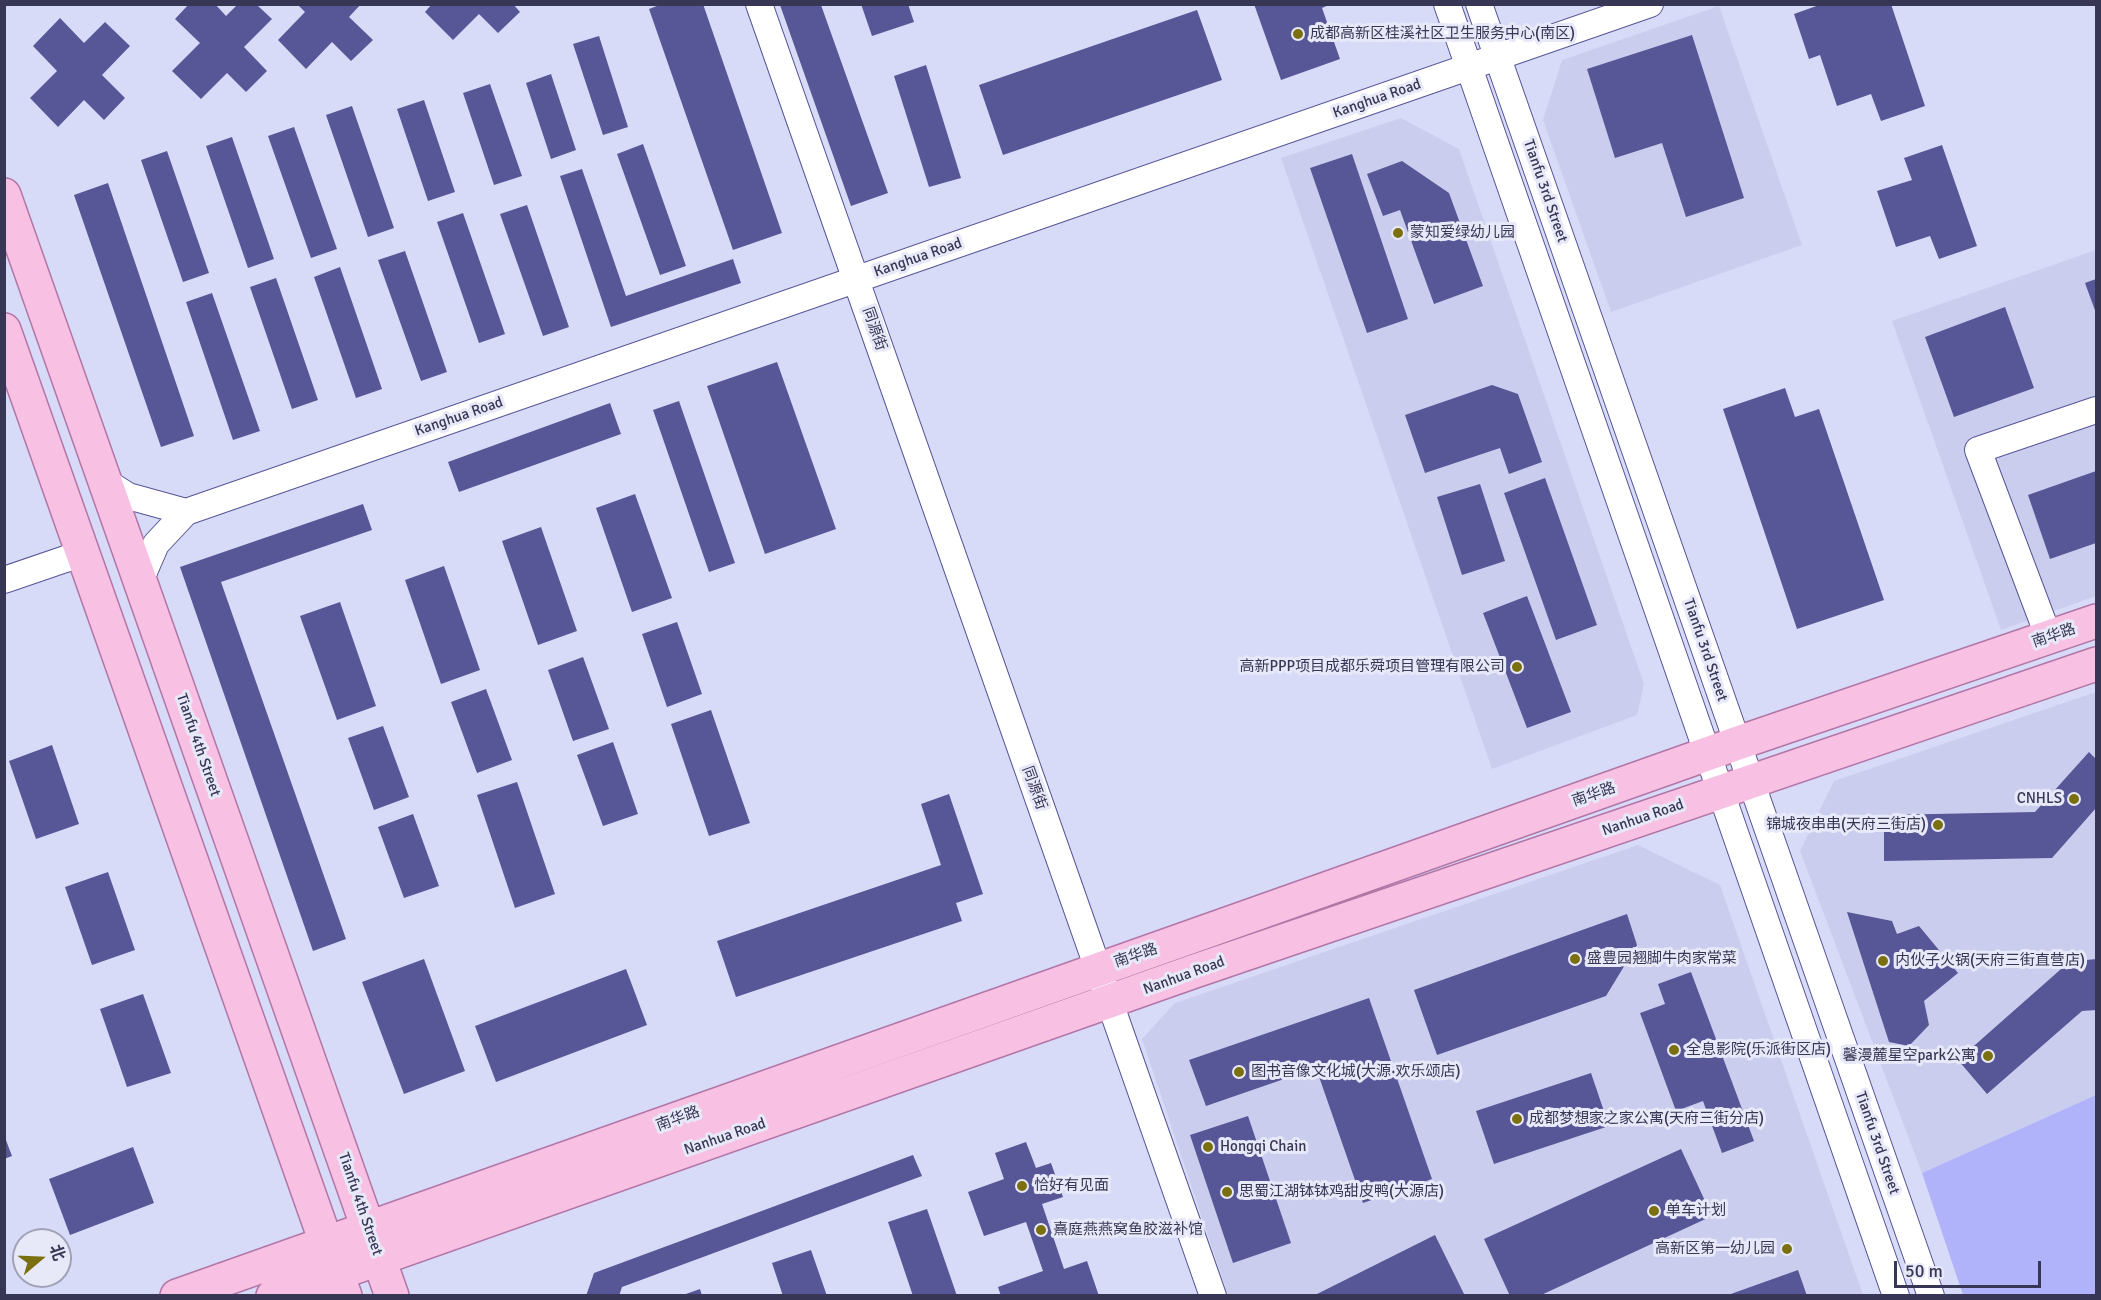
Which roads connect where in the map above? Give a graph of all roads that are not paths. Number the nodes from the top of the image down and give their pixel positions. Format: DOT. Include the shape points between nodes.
graph roads {
  1 [pos="759,4"];
  2 [pos="1447,4"];
  3 [pos="1479,4"];
  4 [pos="1650,4"];
  5 [pos="1498,57"];
  6 [pos="1468,67"];
  7 [pos="4,195"];
  8 [pos="857,279"];
  9 [pos="4,330"];
  10 [pos="2097,410"];
  11 [pos="106,482"];
  12 [pos="186,512"];
  13 [pos="83,553"];
  14 [pos="4,580"];
  15 [pos="141,581"];
  16 [pos="2097,621"];
  17 [pos="2049,638"];
  18 [pos="2097,664"];
  19 [pos="1723,749"];
  20 [pos="1751,782"];
  21 [pos="1720,792"];
  22 [pos="1099,969"];
  23 [pos="1111,1002"];
  24 [pos="374,1244"];
  25 [pos="336,1271"];
  26 [pos="177,1296"];
  27 [pos="273,1296"];
  28 [pos="392,1296"];
  29 [pos="1213,1296"];
  30 [pos="1896,1296"];
  31 [pos="1931,1296"];
  1 -- 8 [label="street, 同源街"];
  2 -- 6 [label="street, Tianfu 3rd Street"];
  3 -- 5 [label="street, Tianfu 3rd Street"];
  4 -- 5 [label="street, Kanghua Road"];
  5 -- 6 [label="street, Kanghua Road"];
  5 -- 19 [label="street, Tianfu 3rd Street"];
  6 -- 8 [label="street, Kanghua Road"];
  6 -- 19 [label="street, Tianfu 3rd Street"];
  7 -- 11 [label="main road, Tianfu 4th Street"];
  8 -- 12 [label="street, Kanghua Road"];
  8 -- 22 [label="street, 同源街" via="940,525"];
  9 -- 13 [label="main road"];
  10 -- 17 [label="street" via="1978,450"];
  11 -- 12 [label="street" via="128,496"];
  11 -- 15 [label="main road, Tianfu 4th Street"];
  12 -- 15 [label="street" via="156,544"];
  13 -- 14 [label="street"];
  13 -- 25 [label="main road"];
  15 -- 24 [label="main road, Tianfu 4th Street"];
  16 -- 17 [label="main road, 南华路"];
  17 -- 19 [label="main road, 南华路"];
  18 -- 20 [label="main road, Nanhua Road"];
  19 -- 20 [label="street, Tianfu 3rd Street"];
  19 -- 21 [label="street, Tianfu 3rd Street"];
  19 -- 22 [label="main road, 南华路"];
  20 -- 21 [label="main road, Nanhua Road"];
  20 -- 31 [label="street, Tianfu 3rd Street"];
  21 -- 23 [label="main road, Nanhua Road"];
  21 -- 30 [label="street, Tianfu 3rd Street"];
  22 -- 23 [label="street, 同源街"];
  22 -- 24 [label="main road, 南华路"];
  23 -- 24 [label="main road, Nanhua Road"];
  23 -- 29 [label="street, 同源街"];
  24 -- 25 [label="main road, 南华路"];
  24 -- 28 [label="main road, Tianfu 4th Street"];
  25 -- 26 [label="main road, 南华路"];
  25 -- 27 [label="main road"];
}
